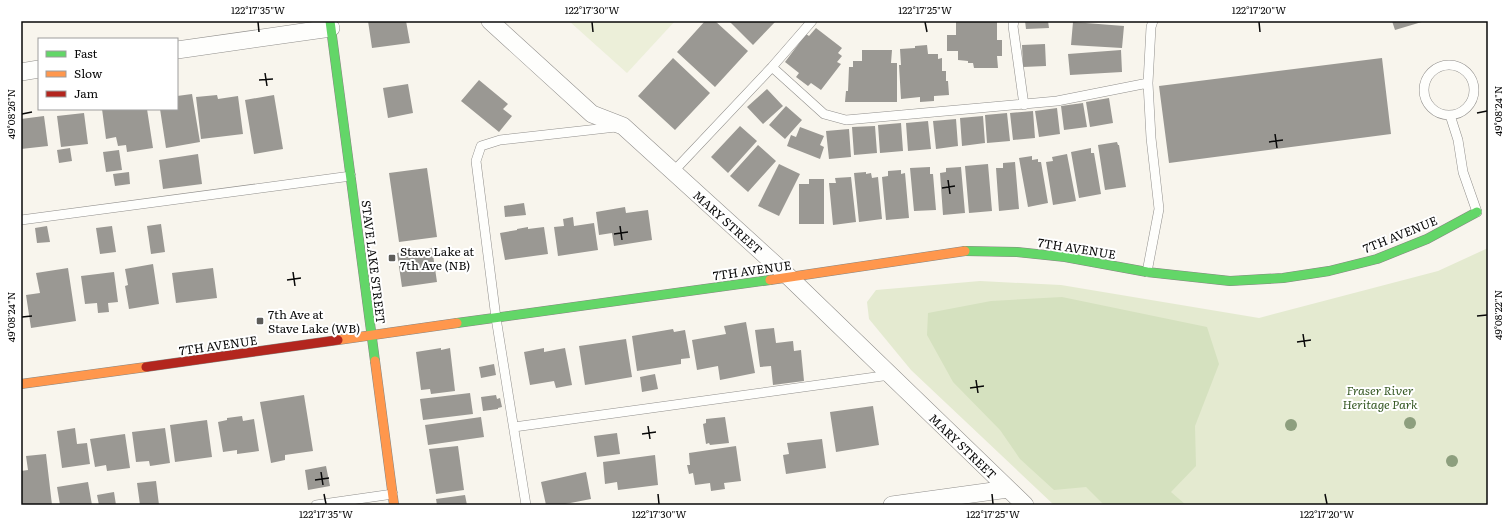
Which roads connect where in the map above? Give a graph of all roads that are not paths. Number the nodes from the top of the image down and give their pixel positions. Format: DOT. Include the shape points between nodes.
graph roads {
  1 [pos="490,21"];
  2 [pos="812,21"];
  3 [pos="1014,21"];
  4 [pos="1153,21"];
  5 [pos="331,25"];
  6 [pos="178,50"];
  7 [pos="772,67"];
  8 [pos="38,69"];
  9 [pos="21,72"];
  10 [pos="1148,82"];
  11 [pos="1024,105"];
  12 [pos="1450,115"];
  13 [pos="623,126"];
  14 [pos="673,172"];
  15 [pos="351,176"];
  16 [pos="1477,212"];
  17 [pos="21,220"];
  18 [pos="1147,272"];
  19 [pos="789,277"];
  20 [pos="496,318"];
  21 [pos="371,336"];
  22 [pos="890,375"];
  23 [pos="21,384"];
  24 [pos="514,427"];
  25 [pos="1008,489"];
  26 [pos="393,494"];
  27 [pos="316,505"];
  28 [pos="394,505"];
  29 [pos="526,505"];
  30 [pos="892,505"];
  31 [pos="1025,505"];
  1 -- 13 [label="street, MARY STREET" via="592,114"];
  2 -- 7 [label="lane"];
  3 -- 11 [label="lane"];
  4 -- 10 [label="lane"];
  5 -- 6 [label="street"];
  5 -- 15 [label="street, STAVE LAKE STREET"];
  7 -- 11 [label="lane" via="824,114 846,120"];
  7 -- 14 [label="lane"];
  8 -- 9 [label="street"];
  10 -- 11 [label="lane" via="1057,102"];
  10 -- 18 [label="lane" via="1159,210"];
  12 -- 12 [label="lane" via="1434,111 1425,97 1424,89 1430,74 1436,69 1453,65 1461,68 1472,79 1474,96 1466,110"];
  12 -- 16 [label="lane" via="1458,140 1463,172"];
  13 -- 14 [label="street, MARY STREET"];
  13 -- 20 [label="lane" via="500,140 481,146 476,161"];
  14 -- 19 [label="street, MARY STREET"];
  15 -- 17 [label="lane"];
  15 -- 21 [label="street, STAVE LAKE STREET"];
  16 -- 18 [label="street, 7TH AVENUE" via="1426,239 1384,256 1329,271 1283,278 1230,281"];
  18 -- 19 [label="street, 7TH AVENUE" via="1065,257 968,250"];
  19 -- 20 [label="street, 7TH AVENUE"];
  19 -- 22 [label="street, MARY STREET"];
  20 -- 21 [label="street, 7TH AVENUE"];
  20 -- 24 [label="lane"];
  21 -- 23 [label="street, 7TH AVENUE"];
  21 -- 26 [label="street, STAVE LAKE STREET"];
  22 -- 24 [label="lane"];
  22 -- 25 [label="street, MARY STREET"];
  24 -- 29 [label="lane"];
  25 -- 30 [label="street"];
  25 -- 31 [label="street, MARY STREET"];
  26 -- 27 [label="lane"];
  26 -- 28 [label="street, STAVE LAKE STREET"];
}
